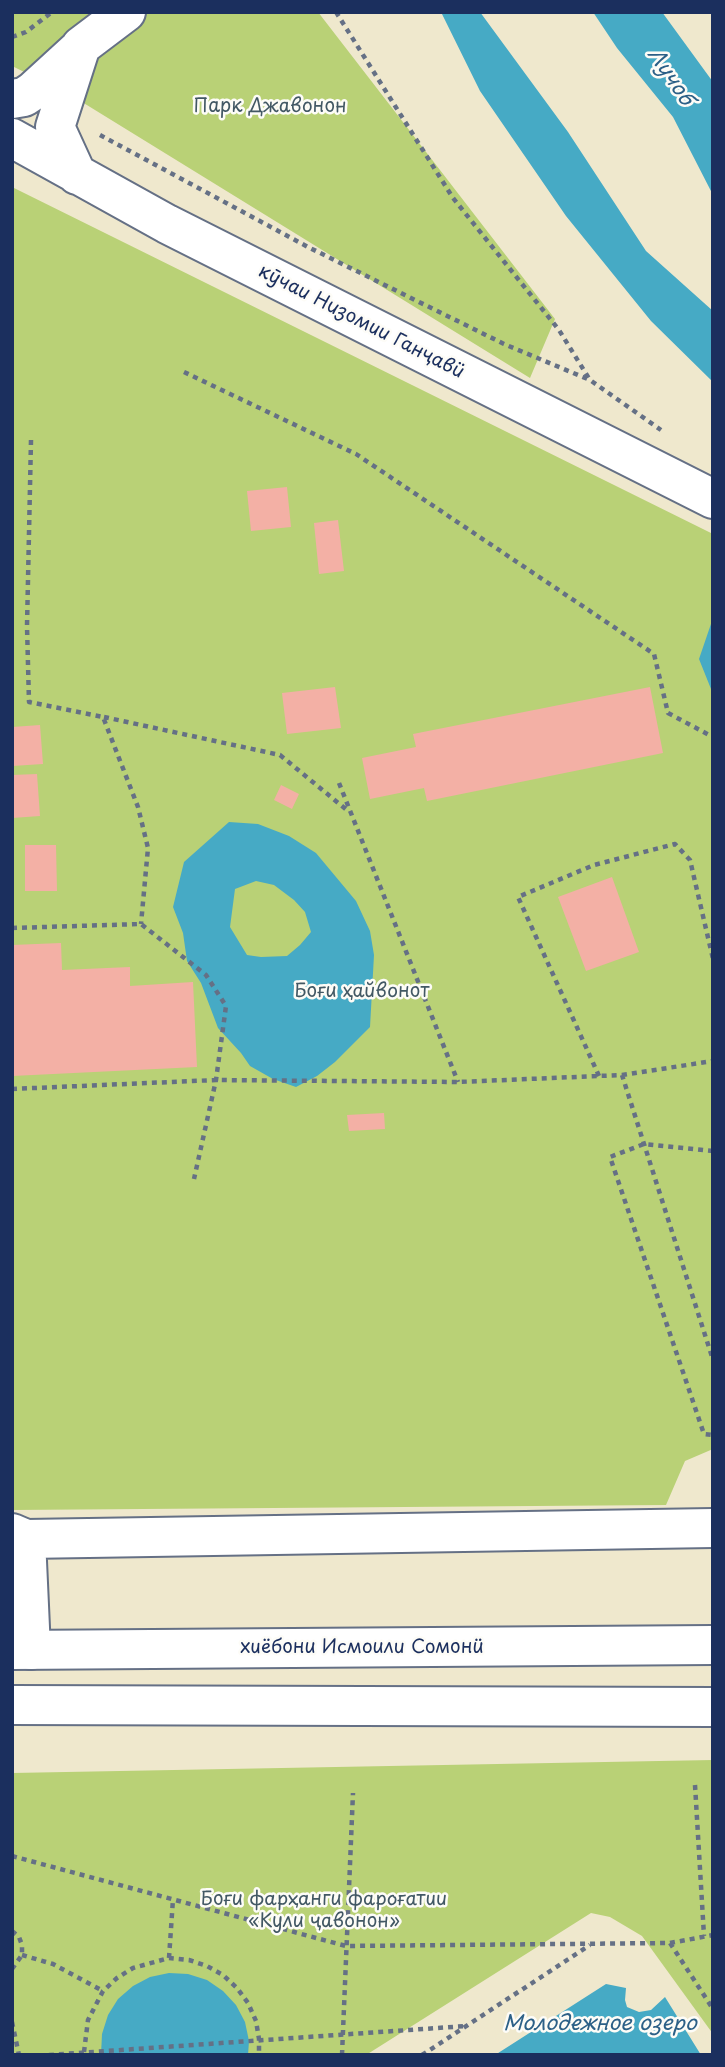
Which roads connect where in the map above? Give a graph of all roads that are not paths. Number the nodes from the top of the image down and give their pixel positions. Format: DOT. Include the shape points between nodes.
graph roads {
  1 [pos="126,12"];
  2 [pos="81,46"];
  3 [pos="12,99"];
  4 [pos="12,138"];
  5 [pos="77,175"];
  6 [pos="713,499"];
  7 [pos="713,1528"];
  8 [pos="19,1536"];
  9 [pos="713,1645"];
  10 [pos="22,1650"];
  11 [pos="12,1705"];
  12 [pos="713,1707"];
  1 -- 2 [label="main road"];
  2 -- 3 [label="main road" via="33,91"];
  2 -- 5 [label="main road" via="55,127"];
  4 -- 5 [label="main road, кӯчаи Низомии Ганҷавӣ"];
  5 -- 6 [label="main road, кӯчаи Низомии Ганҷавӣ"];
  7 -- 8 [label="main road"];
  8 -- 10 [label="main road"];
  9 -- 10 [label="main road, хиёбони Исмоили Сомонӣ"];
  11 -- 12 [label="main road"];
}
